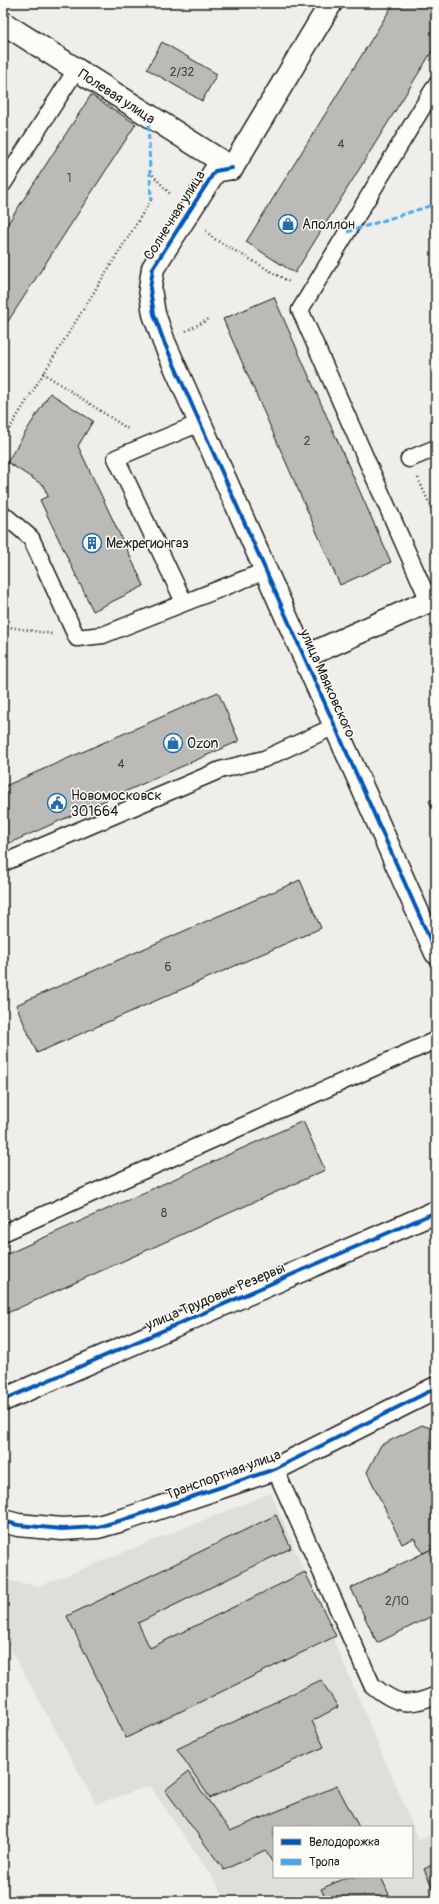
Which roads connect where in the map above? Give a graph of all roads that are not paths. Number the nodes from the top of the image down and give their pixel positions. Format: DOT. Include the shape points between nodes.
graph roads {
  1 [pos="331,3"];
  2 [pos="3,23"];
  3 [pos="76,70"];
  4 [pos="436,85"];
  5 [pos="232,168"];
  6 [pos="3,184"];
  7 [pos="200,423"];
  8 [pos="436,448"];
  9 [pos="410,459"];
  10 [pos="3,514"];
  11 [pos="265,571"];
  12 [pos="432,600"];
  13 [pos="184,602"];
  14 [pos="304,657"];
  15 [pos="335,726"];
  16 [pos="3,863"];
  17 [pos="436,953"];
  18 [pos="436,1040"];
  19 [pos="436,1212"];
  20 [pos="3,1233"];
  21 [pos="436,1388"];
  22 [pos="3,1400"];
  23 [pos="275,1469"];
  24 [pos="8,1521"];
  25 [pos="436,1695"];
  1 -- 5 [label="street"];
  2 -- 3 [label="street, Полевая улица"];
  3 -- 5 [label="street, Полевая улица"];
  3 -- 6 [label="lane"];
  4 -- 12 [label="lane" via="300,310"];
  5 -- 7 [label="street, Солнечная улица" via="215,171 153,268 150,289 154,314 164,342"];
  7 -- 11 [label="street, улица Маяковского"];
  7 -- 13 [label="lane" via="116,458"];
  8 -- 9 [label="lane"];
  10 -- 13 [label="lane" via="31,538 77,638 103,635"];
  11 -- 13 [label="lane"];
  11 -- 14 [label="street, улица Маяковского"];
  12 -- 14 [label="street"];
  14 -- 15 [label="street, улица Маяковского"];
  15 -- 16 [label="lane" via="264,759 220,770"];
  15 -- 17 [label="street, улица Маяковского"];
  18 -- 20 [label="lane"];
  19 -- 22 [label="street, улица Трудовые Резервы"];
  21 -- 23 [label="street, Транспортная улица"];
  23 -- 24 [label="street, Транспортная улица" via="98,1527 62,1529"];
  23 -- 25 [label="lane" via="372,1685 387,1698 404,1703 422,1702"];
}
